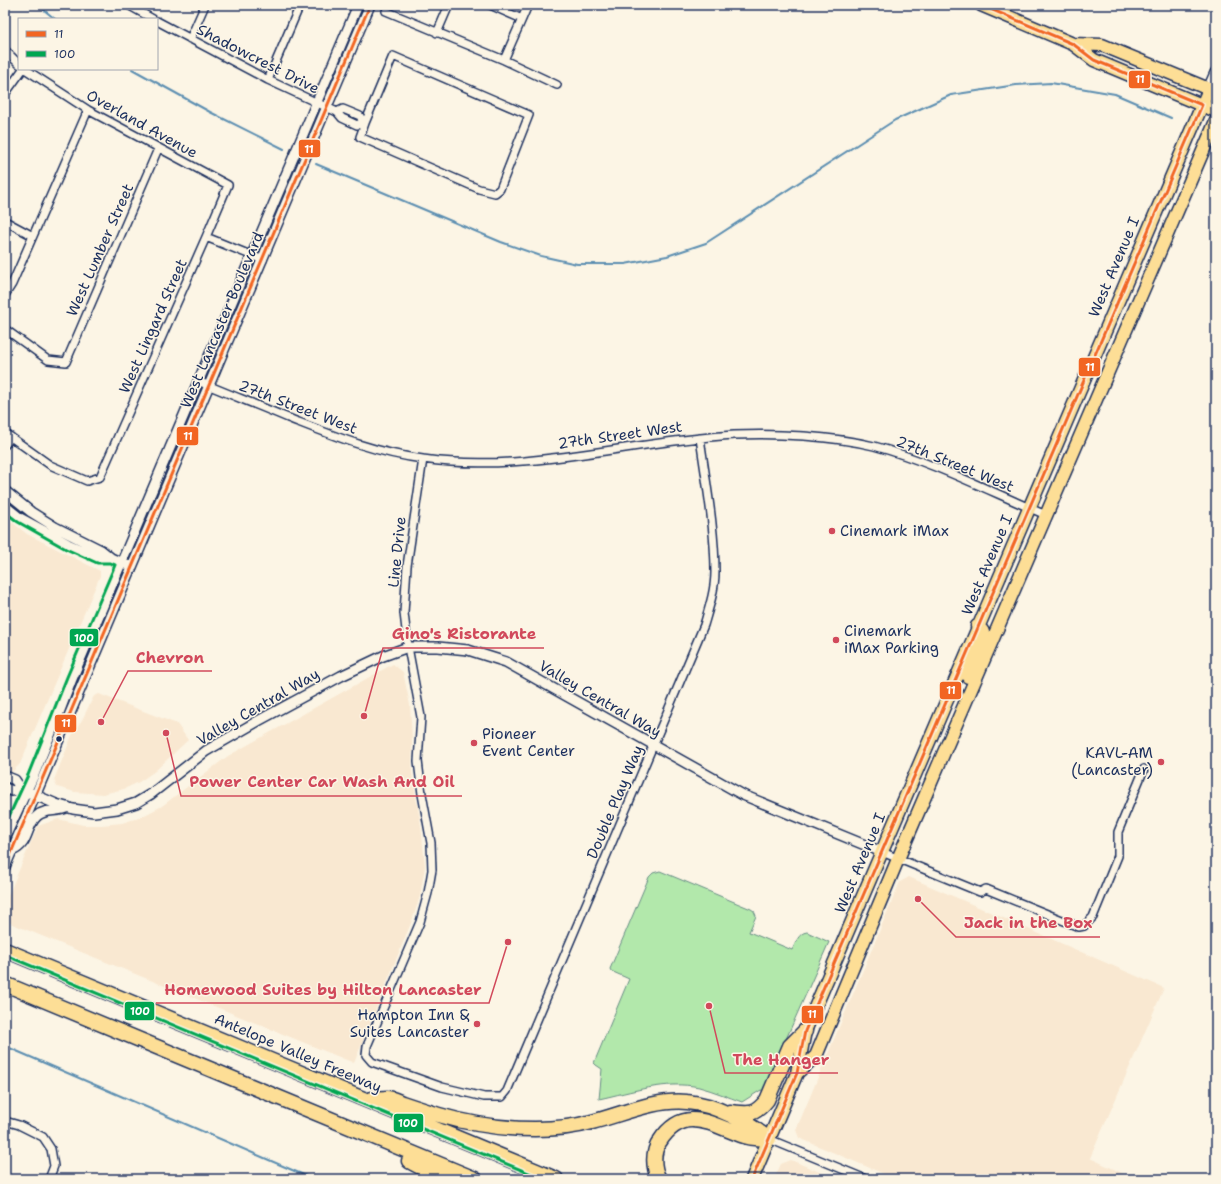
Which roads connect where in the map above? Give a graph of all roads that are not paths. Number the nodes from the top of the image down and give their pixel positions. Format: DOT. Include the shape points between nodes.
graph roads {
  1 [pos="128,5"];
  2 [pos="205,5"];
  3 [pos="300,5"];
  4 [pos="358,5"];
  5 [pos="370,5"];
  6 [pos="449,5"];
  7 [pos="490,5"];
  8 [pos="528,5"];
  9 [pos="981,5"];
  10 [pos="386,11"];
  11 [pos="151,18"];
  12 [pos="522,19"];
  13 [pos="158,22"];
  14 [pos="438,33"];
  15 [pos="190,39"];
  16 [pos="1073,44"];
  17 [pos="5,50"];
  18 [pos="504,60"];
  19 [pos="18,63"];
  20 [pos="23,70"];
  21 [pos="26,70"];
  22 [pos="1216,73"];
  23 [pos="268,80"];
  24 [pos="557,85"];
  25 [pos="1212,91"];
  26 [pos="5,94"];
  27 [pos="316,103"];
  28 [pos="1202,105"];
  29 [pos="326,107"];
  30 [pos="88,110"];
  31 [pos="1216,111"];
  32 [pos="1216,121"];
  33 [pos="364,122"];
  34 [pos="158,149"];
  35 [pos="228,185"];
  36 [pos="5,221"];
  37 [pos="33,236"];
  38 [pos="206,237"];
  39 [pos="252,255"];
  40 [pos="263,260"];
  41 [pos="5,295"];
  42 [pos="5,329"];
  43 [pos="198,381"];
  44 [pos="209,386"];
  45 [pos="8,435"];
  46 [pos="700,438"];
  47 [pos="5,445"];
  48 [pos="423,459"];
  49 [pos="5,491"];
  50 [pos="5,506"];
  51 [pos="1029,508"];
  52 [pos="1046,515"];
  53 [pos="111,558"];
  54 [pos="122,562"];
  55 [pos="132,567"];
  56 [pos="978,626"];
  57 [pos="408,648"];
  58 [pos="970,690"];
  59 [pos="653,745"];
  60 [pos="1144,770"];
  61 [pos="5,776"];
  62 [pos="5,788"];
  63 [pos="24,791"];
  64 [pos="35,796"];
  65 [pos="68,808"];
  66 [pos="5,837"];
  67 [pos="12,851"];
  68 [pos="882,852"];
  69 [pos="898,858"];
  70 [pos="5,867"];
  71 [pos="5,950"];
  72 [pos="5,984"];
  73 [pos="805,1031"];
  74 [pos="797,1073"];
  75 [pos="502,1097"];
  76 [pos="366,1100"];
  77 [pos="721,1111"];
  78 [pos="5,1121"];
  79 [pos="377,1139"];
  80 [pos="769,1139"];
  81 [pos="49,1179"];
  82 [pos="443,1179"];
  83 [pos="475,1179"];
  84 [pos="556,1179"];
  85 [pos="659,1179"];
  86 [pos="752,1179"];
  87 [pos="866,1179"];
  1 -- 11 [label="street"];
  2 -- 15 [label="street"];
  3 -- 23 [label="street"];
  4 -- 27 [label="street, West Lancaster Boulevard"];
  5 -- 29 [label="street, West Lancaster Boulevard"];
  6 -- 14 [label="street"];
  7 -- 12 [label="street"];
  8 -- 12 [label="street"];
  9 -- 16 [label="main road"];
  10 -- 14 [label="street"];
  12 -- 18 [label="street"];
  13 -- 15 [label="street, Shadowcrest Drive"];
  14 -- 18 [label="street"];
  15 -- 23 [label="street, Shadowcrest Drive"];
  16 -- 25 [label="main road" via="1102,45"];
  16 -- 28 [label="main road" via="1094,60"];
  17 -- 19 [label="street"];
  18 -- 24 [label="street"];
  20 -- 26 [label="street"];
  21 -- 30 [label="street, Overland Avenue"];
  22 -- 25 [label="main road, West Avenue I"];
  23 -- 27 [label="street, Shadowcrest Drive"];
  25 -- 28 [label="main road, West Avenue I"];
  27 -- 29 [label="street, Shadowcrest Drive"];
  27 -- 39 [label="street, West Lancaster Boulevard"];
  28 -- 31 [label="main road"];
  28 -- 51 [label="main road, West Avenue I"];
  29 -- 33 [label="street, Shadowcrest Drive" via="357,125"];
  29 -- 40 [label="street, West Lancaster Boulevard"];
  30 -- 34 [label="street, Overland Avenue"];
  30 -- 37 [label="street"];
  32 -- 52 [label="main road, West Avenue I"];
  33 -- 33 [label="street" via="360,137 479,189 495,193 500,189 529,115 393,56"];
  34 -- 35 [label="street, Overland Avenue"];
  34 -- 42 [label="street, West Lumber Street" via="66,362 48,360"];
  35 -- 38 [label="street, West Lingard Street"];
  36 -- 37 [label="street"];
  37 -- 41 [label="street"];
  38 -- 39 [label="street"];
  38 -- 45 [label="street, West Lingard Street" via="100,477 87,481 50,464"];
  39 -- 40 [label="street"];
  39 -- 43 [label="street, West Lancaster Boulevard"];
  40 -- 44 [label="street, West Lancaster Boulevard"];
  43 -- 44 [label="street, 27th Street West"];
  43 -- 54 [label="street, West Lancaster Boulevard"];
  44 -- 48 [label="street, 27th Street West" via="341,439 380,451"];
  44 -- 55 [label="street, West Lancaster Boulevard"];
  45 -- 47 [label="street"];
  46 -- 48 [label="street, 27th Street West" via="522,462 472,463"];
  46 -- 51 [label="street, 27th Street West" via="790,435 873,446 920,461"];
  46 -- 59 [label="street, Double Play Way" via="715,572 711,600 704,625"];
  48 -- 57 [label="street, Line Drive" via="407,566 404,613"];
  49 -- 53 [label="street" via="31,512"];
  50 -- 53 [label="street" via="20,518 68,544 99,558"];
  51 -- 52 [label="street, 27th Street West"];
  51 -- 56 [label="main road, West Avenue I"];
  52 -- 58 [label="main road, West Avenue I"];
  53 -- 54 [label="street"];
  54 -- 55 [label="street"];
  54 -- 63 [label="street, West Lancaster Boulevard"];
  55 -- 64 [label="street, West Lancaster Boulevard"];
  56 -- 58 [label="main road" via="984,633 968,677"];
  56 -- 68 [label="main road, West Avenue I"];
  57 -- 59 [label="street, Valley Central Way" via="468,650 506,662"];
  57 -- 65 [label="street, Valley Central Way" via="383,656 341,676 258,721 206,751 136,803 94,812"];
  57 -- 75 [label="street, Line Drive" via="421,717 418,762 431,843 432,870 420,922 367,1046 366,1055 372,1062 442,1087 484,1097"];
  58 -- 69 [label="main road, West Avenue I"];
  59 -- 68 [label="street, Valley Central Way" via="743,795"];
  59 -- 75 [label="street, Double Play Way" via="507,1091"];
  60 -- 69 [label="street" via="1118,832 1118,856 1093,917 1084,926 1079,927 986,889 980,892"];
  61 -- 63 [label="street, Valley Central Way" via="15,780"];
  62 -- 63 [label="street, Valley Central Way"];
  63 -- 64 [label="street, Valley Central Way"];
  63 -- 66 [label="street, West Lancaster Boulevard"];
  64 -- 65 [label="street, Valley Central Way"];
  64 -- 67 [label="street, West Lancaster Boulevard"];
  65 -- 67 [label="street" via="45,811 38,815 20,848"];
  67 -- 70 [label="street, West Lancaster Boulevard"];
  68 -- 69 [label="street"];
  68 -- 73 [label="main road, West Avenue I"];
  69 -- 74 [label="main road, West Avenue I" via="816,1056"];
  71 -- 76 [label="highway, Antelope Valley Freeway"];
  72 -- 79 [label="highway"];
  73 -- 74 [label="main road, West Avenue I"];
  73 -- 77 [label="highway" via="790,1046 762,1106 746,1114"];
  74 -- 80 [label="main road, West Avenue I"];
  76 -- 77 [label="highway" via="388,1098 439,1115 477,1124 536,1129 590,1123 656,1104 673,1102 704,1104"];
  76 -- 84 [label="highway, Antelope Valley Freeway"];
  77 -- 80 [label="highway" via="752,1126"];
  78 -- 81 [label="street" via="43,1137 52,1149 54,1166"];
  79 -- 82 [label="highway" via="402,1157"];
  79 -- 83 [label="highway"];
  80 -- 85 [label="highway" via="746,1137 702,1120 678,1122 666,1131 657,1144 654,1155 655,1171"];
  80 -- 86 [label="main road, West Avenue I"];
  80 -- 87 [label="street"];
}
